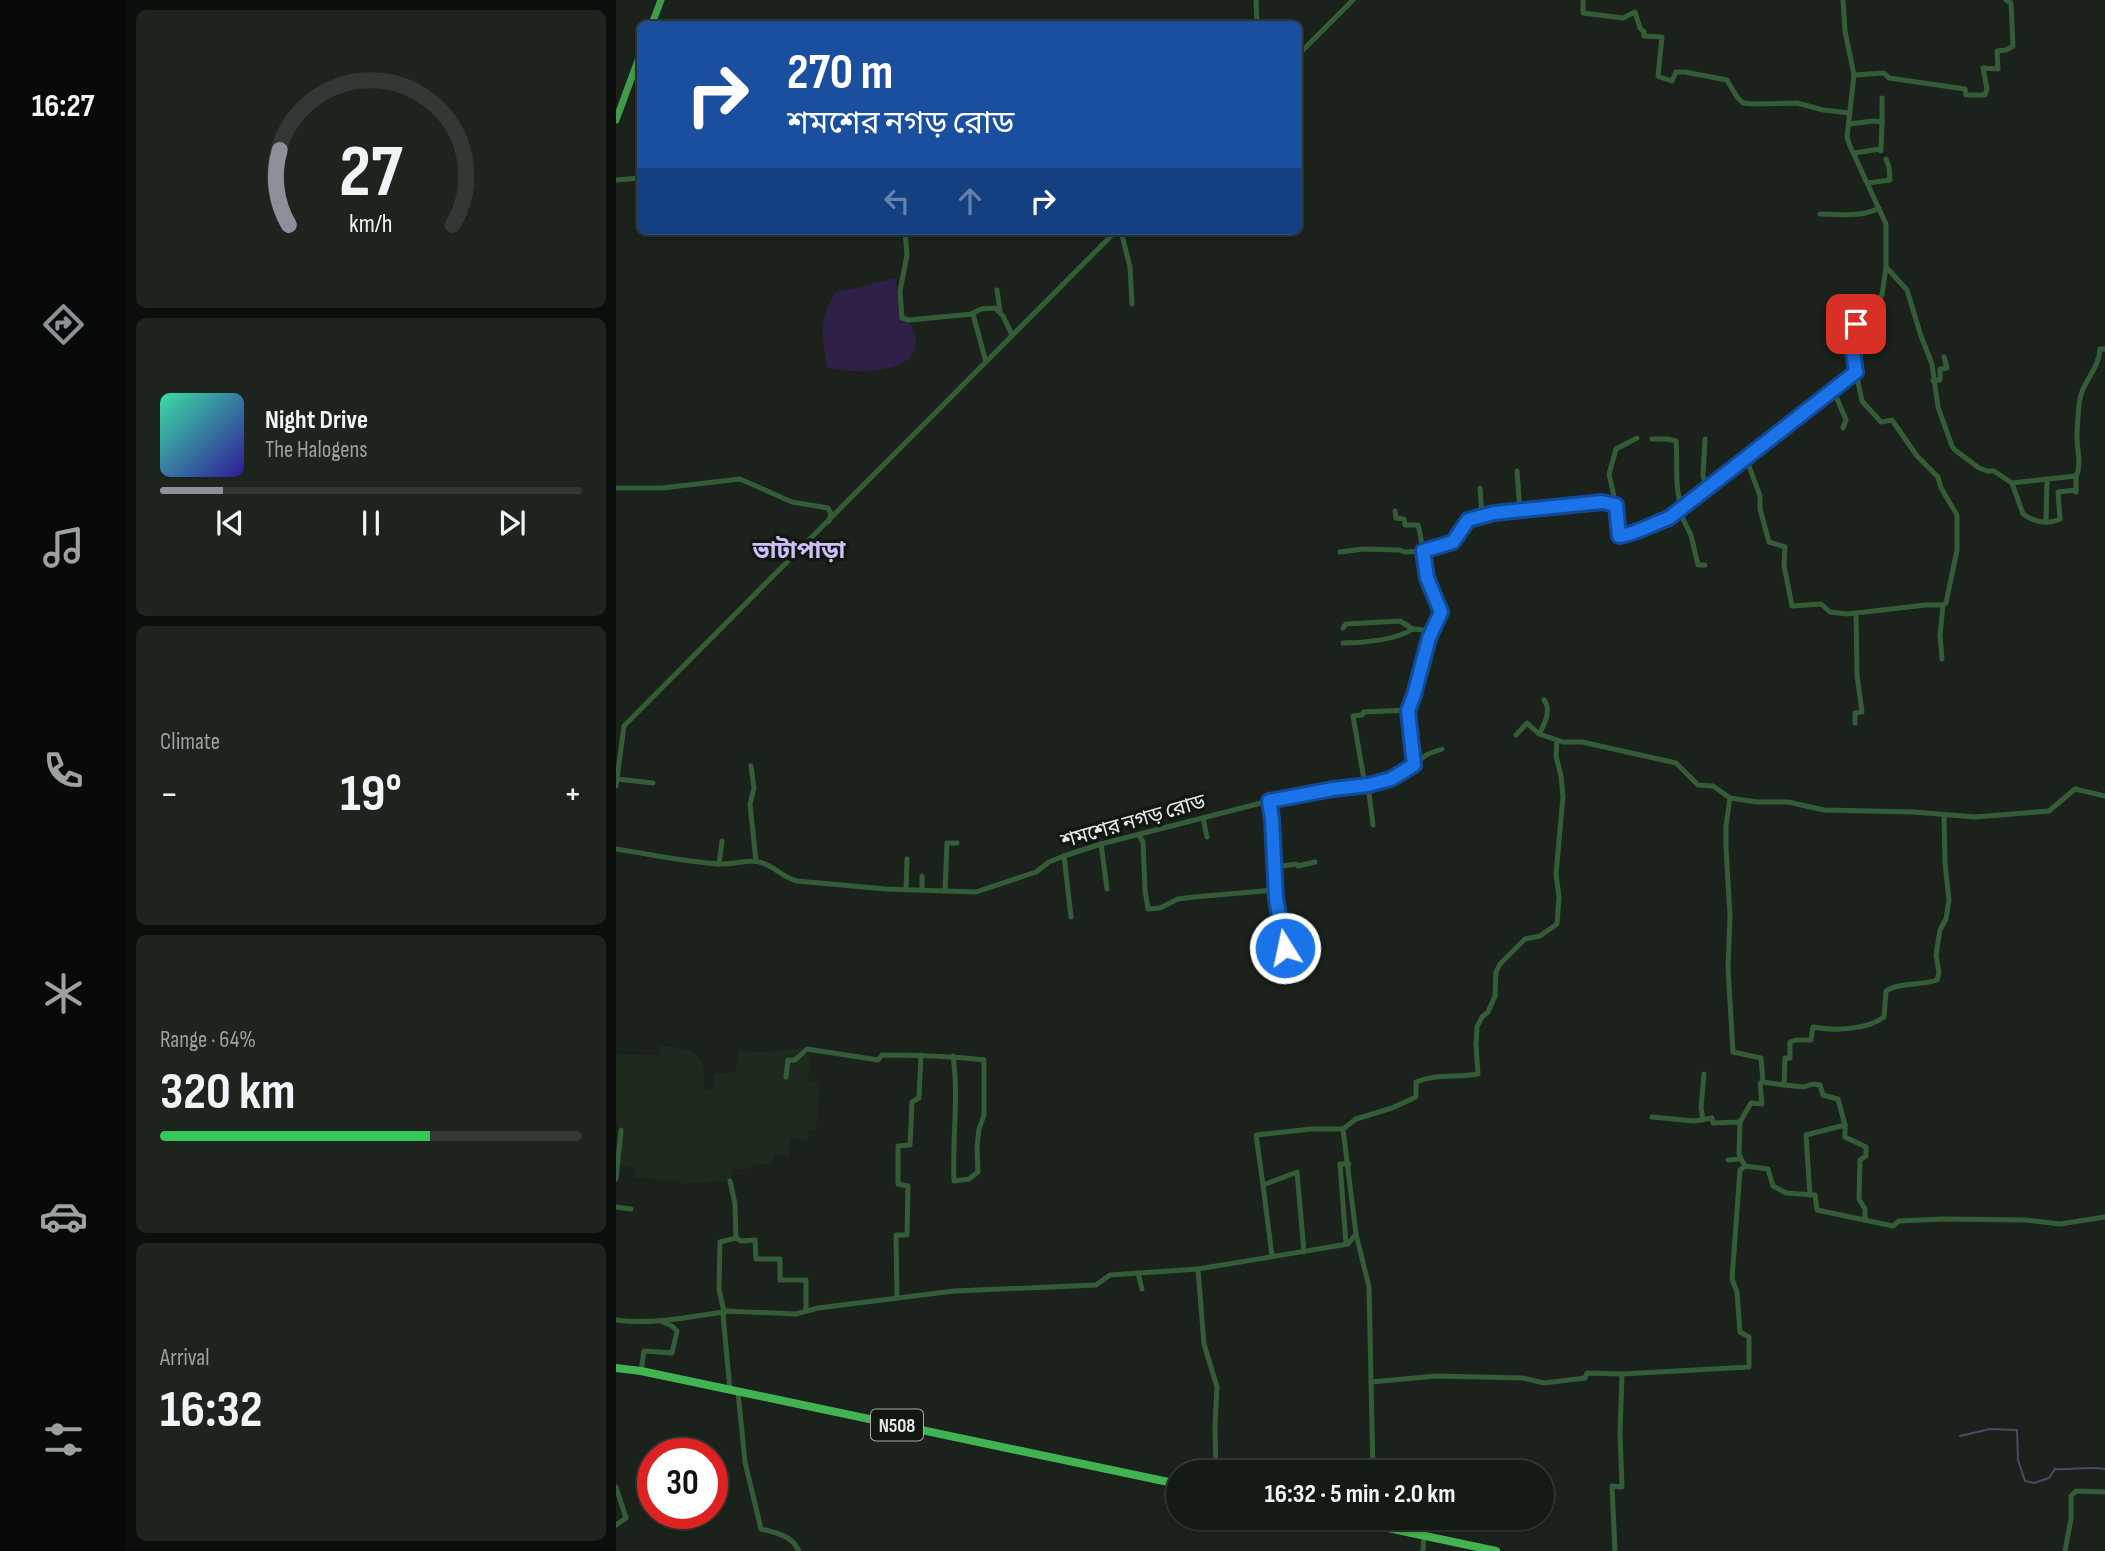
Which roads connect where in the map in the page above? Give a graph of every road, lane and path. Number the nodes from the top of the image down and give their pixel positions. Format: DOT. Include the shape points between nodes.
graph roads {
  1 [pos="661,0"];
  2 [pos="1256,0"];
  3 [pos="1353,0"];
  4 [pos="1583,0"];
  5 [pos="1843,0"];
  6 [pos="2006,0"];
  7 [pos="653,21"];
  8 [pos="1257,21"];
  9 [pos="1302,51"];
  10 [pos="637,63"];
  11 [pos="1854,75"];
  12 [pos="1882,98"];
  13 [pos="1850,113"];
  14 [pos="616,120"];
  15 [pos="1882,122"];
  16 [pos="1849,124"];
  17 [pos="1854,153"];
  18 [pos="1886,159"];
  19 [pos="637,178"];
  20 [pos="616,180"];
  21 [pos="1868,183"];
  22 [pos="1879,208"];
  23 [pos="1820,214"];
  24 [pos="905,235"];
  25 [pos="1115,235"];
  26 [pos="1120,235"];
  27 [pos="1886,267"];
  28 [pos="997,290"];
  29 [pos="1132,304"];
  30 [pos="1000,311"];
  31 [pos="971,314"];
  32 [pos="1012,335"];
  33 [pos="2105,349"];
  34 [pos="1944,357"];
  35 [pos="986,362"];
  36 [pos="1856,372"];
  37 [pos="1933,381"];
  38 [pos="1833,389"];
  39 [pos="1843,428"];
  40 [pos="1637,438"];
  41 [pos="1652,439"];
  42 [pos="1705,439"];
  43 [pos="1745,458"];
  44 [pos="1517,471"];
  45 [pos="2076,476"];
  46 [pos="2047,479"];
  47 [pos="2012,483"];
  48 [pos="616,488"];
  49 [pos="1480,488"];
  50 [pos="1707,490"];
  51 [pos="1616,505"];
  52 [pos="1681,510"];
  53 [pos="1395,511"];
  54 [pos="1520,511"];
  55 [pos="1482,516"];
  56 [pos="830,521"];
  57 [pos="2046,522"];
  58 [pos="1423,551"];
  59 [pos="1340,552"];
  60 [pos="1705,565"];
  61 [pos="1943,605"];
  62 [pos="1856,613"];
  63 [pos="1343,628"];
  64 [pos="1413,629"];
  65 [pos="1433,631"];
  66 [pos="1343,643"];
  67 [pos="1942,659"];
  68 [pos="1544,700"];
  69 [pos="1408,710"];
  70 [pos="1855,723"];
  71 [pos="1539,734"];
  72 [pos="1516,735"];
  73 [pos="1557,740"];
  74 [pos="1442,749"];
  75 [pos="1414,765"];
  76 [pos="751,766"];
  77 [pos="617,778"];
  78 [pos="653,783"];
  79 [pos="1367,785"];
  80 [pos="616,786"];
  81 [pos="2105,796"];
  82 [pos="1730,798"];
  83 [pos="1269,801"];
  84 [pos="1944,815"];
  85 [pos="1203,818"];
  86 [pos="1373,825"];
  87 [pos="1139,835"];
  88 [pos="1207,837"];
  89 [pos="722,841"];
  90 [pos="957,843"];
  91 [pos="1101,844"];
  92 [pos="616,849"];
  93 [pos="1064,856"];
  94 [pos="907,859"];
  95 [pos="756,860"];
  96 [pos="1315,862"];
  97 [pos="719,864"];
  98 [pos="1274,867"];
  99 [pos="922,876"];
  100 [pos="1107,889"];
  101 [pos="906,890"];
  102 [pos="922,890"];
  103 [pos="1276,890"];
  104 [pos="945,891"];
  105 [pos="1071,917"];
  106 [pos="1285,948"];
  107 [pos="922,1055"];
  108 [pos="953,1056"];
  109 [pos="1704,1074"];
  110 [pos="786,1077"];
  111 [pos="1763,1082"];
  112 [pos="1784,1085"];
  113 [pos="1652,1117"];
  114 [pos="1703,1120"];
  115 [pos="1740,1122"];
  116 [pos="1845,1125"];
  117 [pos="1343,1129"];
  118 [pos="621,1130"];
  119 [pos="1740,1159"];
  120 [pos="1728,1160"];
  121 [pos="1349,1164"];
  122 [pos="1745,1166"];
  123 [pos="616,1180"];
  124 [pos="730,1181"];
  125 [pos="1263,1185"];
  126 [pos="1810,1195"];
  127 [pos="616,1207"];
  128 [pos="631,1209"];
  129 [pos="2105,1217"];
  130 [pos="1865,1220"];
  131 [pos="1356,1234"];
  132 [pos="736,1238"];
  133 [pos="1346,1244"];
  134 [pos="1304,1252"];
  135 [pos="1272,1256"];
  136 [pos="1198,1269"];
  137 [pos="1138,1273"];
  138 [pos="1142,1289"];
  139 [pos="897,1298"];
  140 [pos="806,1311"];
  141 [pos="724,1312"];
  142 [pos="616,1320"];
  143 [pos="663,1322"];
  144 [pos="616,1368"];
  145 [pos="641,1371"];
  146 [pos="1622,1374"];
  147 [pos="1371,1382"];
  148 [pos="734,1391"];
  149 [pos="1216,1460"];
  150 [pos="1373,1460"];
  151 [pos="1166,1481"];
  152 [pos="616,1487"];
  153 [pos="2105,1492"];
  154 [pos="616,1525"];
  155 [pos="1404,1530"];
  156 [pos="1424,1536"];
  157 [pos="799,1551"];
  158 [pos="1423,1551"];
  159 [pos="1496,1551"];
  160 [pos="1615,1551"];
  161 [pos="2065,1551"];
  1 -- 7 [label="main road"];
  2 -- 8 [label="street"];
  3 -- 9 [label="street"];
  4 -- 13 [label="street" via="1583,13 1623,18 1635,12 1644,36 1662,37 1660,77 1672,81 1676,72 1685,72 1727,80 1743,103 1797,103"];
  5 -- 11 [label="street"];
  6 -- 11 [label="street" via="2011,3 2013,46 1997,51 1998,69 1983,68 1985,95 1966,95 1965,89 1889,78 1884,73"];
  10 -- 14 [label="main road"];
  11 -- 13 [label="street"];
  12 -- 15 [label="street"];
  13 -- 16 [label="street"];
  15 -- 16 [label="street"];
  15 -- 17 [label="street" via="1880,150"];
  16 -- 17 [label="street" via="1847,137"];
  17 -- 21 [label="street"];
  18 -- 21 [label="street" via="1890,180"];
  19 -- 20 [label="street"];
  21 -- 22 [label="street"];
  22 -- 23 [label="street" via="1854,215"];
  22 -- 27 [label="street" via="1886,224"];
  24 -- 31 [label="street" via="902,318"];
  25 -- 32 [label="street"];
  26 -- 29 [label="street" via="1130,267"];
  27 -- 36 [label="street" via="1882,295 1850,332"];
  27 -- 37 [label="street" via="1907,289 1932,364"];
  28 -- 30 [label="street"];
  30 -- 31 [label="street" via="990,308"];
  30 -- 32 [label="street"];
  31 -- 35 [label="street"];
  32 -- 35 [label="street"];
  33 -- 45 [label="street" via="2100,349 2079,401"];
  34 -- 37 [label="street" via="1947,368 1940,369 1940,380"];
  35 -- 56 [label="street"];
  36 -- 38 [label="street"];
  36 -- 61 [label="street" via="1862,401 1881,422 1892,421 1938,477 1957,515 1957,550"];
  37 -- 47 [label="street" via="1955,450 1979,468"];
  38 -- 39 [label="street" via="1846,420"];
  38 -- 43 [label="street"];
  40 -- 51 [label="street" via="1616,449 1609,469"];
  41 -- 52 [label="street" via="1676,441"];
  42 -- 50 [label="street"];
  43 -- 50 [label="street"];
  43 -- 62 [label="street" via="1760,496 1769,542 1785,547 1792,606 1821,604 1830,612"];
  44 -- 54 [label="street"];
  45 -- 46 [label="street"];
  45 -- 57 [label="street" via="2076,492 2058,492 2060,519"];
  46 -- 47 [label="street"];
  46 -- 57 [label="street"];
  47 -- 57 [label="street" via="2023,514"];
  48 -- 56 [label="street" via="740,479 792,502 828,508"];
  49 -- 55 [label="street"];
  50 -- 52 [label="street"];
  51 -- 52 [label="street" via="1619,536 1644,530"];
  51 -- 54 [label="street" via="1596,501"];
  52 -- 60 [label="street" via="1698,565"];
  53 -- 58 [label="street" via="1405,525 1418,524"];
  54 -- 55 [label="street"];
  55 -- 58 [label="street" via="1468,520 1453,542"];
  56 -- 77 [label="street" via="624,726"];
  58 -- 59 [label="street"];
  58 -- 65 [label="street" via="1427,578 1441,612"];
  61 -- 62 [label="street"];
  61 -- 67 [label="street"];
  62 -- 70 [label="street" via="1861,712 1855,713"];
  63 -- 64 [label="street" via="1346,624 1400,621"];
  64 -- 65 [label="street"];
  64 -- 66 [label="street" via="1361,643"];
  65 -- 69 [label="street"];
  68 -- 71 [label="street" via="1546,723"];
  69 -- 75 [label="street"];
  69 -- 79 [label="street" via="1353,716"];
  71 -- 72 [label="street" via="1527,723"];
  71 -- 73 [label="street"];
  73 -- 82 [label="street" via="1676,763 1698,785 1713,786"];
  73 -- 117 [label="street" via="1563,797 1557,924 1540,936 1525,939 1500,964 1495,996 1476,1027 1478,1074 1427,1077 1416,1082 1416,1097 1356,1119"];
  74 -- 75 [label="street, শমশের নগড় রোড"];
  75 -- 79 [label="street, শমশের নগড় রোড" via="1391,779"];
  76 -- 95 [label="street"];
  77 -- 78 [label="street"];
  77 -- 80 [label="street"];
  79 -- 83 [label="street, শমশের নগড় রোড"];
  79 -- 86 [label="street"];
  81 -- 84 [label="street" via="2075,789 2049,811"];
  82 -- 84 [label="street" via="1824,810"];
  82 -- 111 [label="street" via="1726,847 1733,1052 1761,1058"];
  83 -- 85 [label="street, শমশের নগড় রোড"];
  83 -- 98 [label="street"];
  84 -- 112 [label="street" via="1949,900 1936,955 1937,980 1892,987 1886,992 1884,1017 1866,1026 1813,1027 1811,1040 1790,1042"];
  85 -- 87 [label="street, শমশের নগড় রোড"];
  85 -- 88 [label="street"];
  87 -- 91 [label="street, শমশের নগড় রোড"];
  87 -- 103 [label="street" via="1148,909 1178,899"];
  89 -- 97 [label="street"];
  90 -- 104 [label="street" via="947,843"];
  91 -- 93 [label="street, শমশের নগড় রোড"];
  91 -- 100 [label="street"];
  92 -- 97 [label="street"];
  93 -- 104 [label="street, শমশের নগড় রোড" via="1037,872 976,892"];
  93 -- 105 [label="street"];
  94 -- 101 [label="street"];
  95 -- 97 [label="street"];
  95 -- 101 [label="street, শমশের নগড় রোড" via="797,881"];
  96 -- 98 [label="street"];
  98 -- 103 [label="street"];
  99 -- 102 [label="street"];
  101 -- 102 [label="street, শমশের নগড় রোড"];
  102 -- 104 [label="street, শমশের নগড় রোড"];
  103 -- 106 [label="street"];
  107 -- 108 [label="street"];
  107 -- 110 [label="street" via="882,1055 878,1060 807,1049 795,1060 788,1060"];
  107 -- 139 [label="street" via="919,1098 912,1102 910,1145 898,1146 898,1184 908,1186 907,1235 896,1235"];
  108 -- 108 [label="street" via="956,1077 954,1181 970,1179 978,1172 985,1085 984,1060"];
  109 -- 114 [label="street"];
  111 -- 112 [label="street"];
  111 -- 115 [label="street" via="1762,1104 1751,1103"];
  112 -- 116 [label="street" via="1820,1085 1822,1095 1838,1099"];
  113 -- 114 [label="street"];
  114 -- 115 [label="street"];
  115 -- 119 [label="street"];
  116 -- 126 [label="street" via="1806,1135"];
  116 -- 130 [label="street" via="1845,1137 1866,1147 1866,1156 1860,1160 1859,1199"];
  117 -- 121 [label="street"];
  117 -- 125 [label="street" via="1256,1135"];
  118 -- 123 [label="street"];
  119 -- 120 [label="street"];
  119 -- 122 [label="street"];
  121 -- 131 [label="street"];
  121 -- 133 [label="street" via="1340,1164"];
  122 -- 126 [label="street" via="1768,1169 1773,1186 1782,1191"];
  122 -- 146 [label="street" via="1740,1170 1732,1279 1740,1332 1749,1337 1749,1367"];
  124 -- 132 [label="street"];
  125 -- 134 [label="street" via="1297,1172"];
  125 -- 135 [label="street"];
  126 -- 130 [label="street" via="1815,1195 1817,1210"];
  127 -- 128 [label="street"];
  129 -- 130 [label="street" via="2060,1224 1943,1219 1899,1221 1893,1226"];
  131 -- 133 [label="street"];
  131 -- 147 [label="street" via="1369,1287"];
  132 -- 140 [label="street" via="755,1240 756,1259 780,1259 780,1280 806,1280"];
  132 -- 141 [label="street" via="720,1242 719,1289"];
  133 -- 134 [label="street"];
  134 -- 135 [label="street"];
  135 -- 136 [label="street"];
  136 -- 137 [label="street"];
  136 -- 149 [label="street" via="1204,1343 1217,1387"];
  137 -- 138 [label="street"];
  137 -- 139 [label="street" via="1110,1275 1096,1285"];
  139 -- 140 [label="street"];
  140 -- 141 [label="street"];
  141 -- 142 [label="street" via="654,1321"];
  141 -- 148 [label="street"];
  143 -- 145 [label="street" via="677,1331 672,1353 645,1351"];
  144 -- 145 [label="highway, N508"];
  145 -- 148 [label="highway, N508"];
  146 -- 147 [label="street" via="1587,1373 1544,1383 1523,1378 1436,1376"];
  146 -- 160 [label="street" via="1622,1487 1612,1486"];
  147 -- 150 [label="street"];
  148 -- 151 [label="highway, N508"];
  148 -- 157 [label="street" via="761,1529 784,1535"];
  152 -- 154 [label="street" via="626,1518"];
  153 -- 161 [label="street" via="2076,1491 2071,1496"];
  155 -- 156 [label="highway"];
  156 -- 158 [label="street"];
  156 -- 159 [label="highway"];
}
